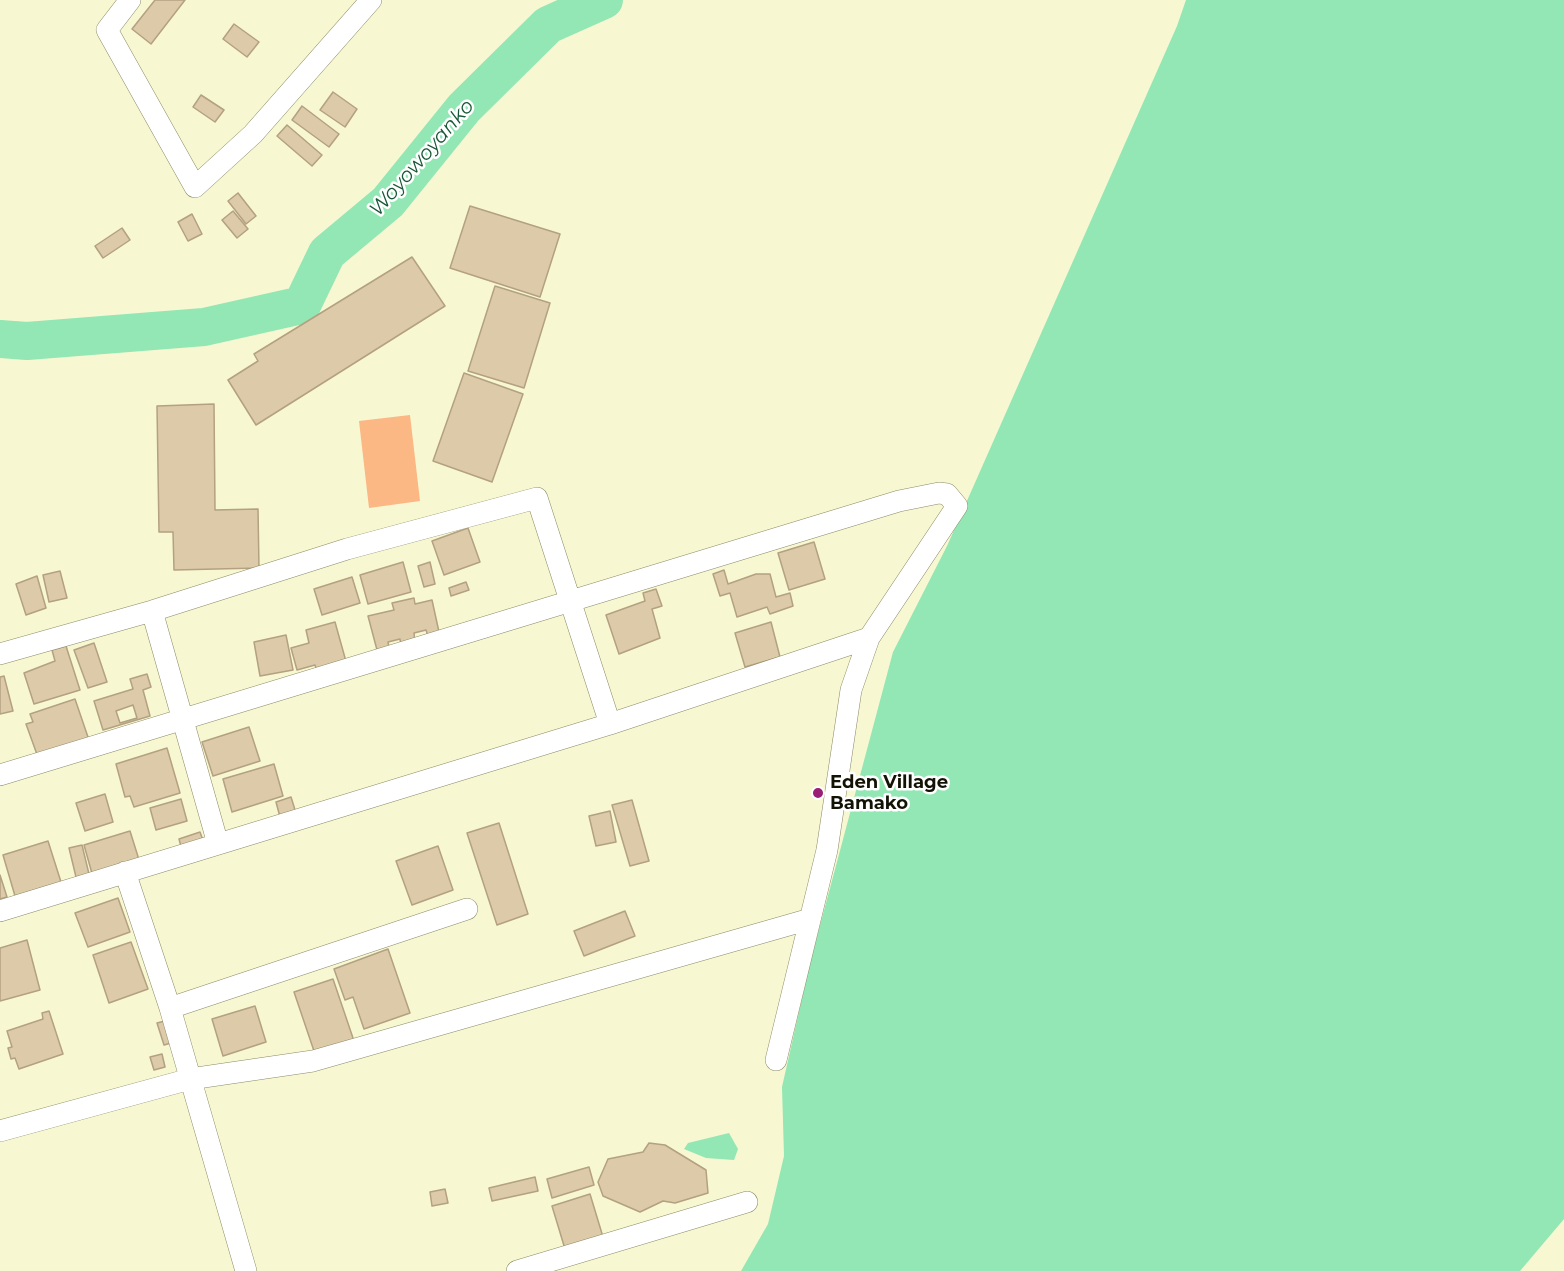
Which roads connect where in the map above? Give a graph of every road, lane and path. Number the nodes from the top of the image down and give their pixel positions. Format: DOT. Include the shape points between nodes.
graph roads {
  1 [pos="130,0"];
  2 [pos="371,0"];
  3 [pos="571,601"];
  4 [pos="152,611"];
  5 [pos="869,638"];
  6 [pos="0,654"];
  7 [pos="183,720"];
  8 [pos="610,724"];
  9 [pos="0,775"];
  10 [pos="218,844"];
  11 [pos="125,872"];
  12 [pos="467,909"];
  13 [pos="0,911"];
  14 [pos="810,919"];
  15 [pos="170,1008"];
  16 [pos="777,1060"];
  17 [pos="190,1079"];
  18 [pos="0,1131"];
  19 [pos="747,1202"];
  20 [pos="246,1271"];
  21 [pos="517,1271"];
  1 -- 2 [label="street" via="107,30 195,186 253,134"];
  3 -- 4 [label="street" via="537,498 347,549"];
  3 -- 5 [label="street" via="899,501 939,492 947,494 957,506"];
  3 -- 7 [label="street"];
  3 -- 8 [label="street"];
  4 -- 6 [label="street"];
  4 -- 7 [label="street"];
  5 -- 8 [label="street"];
  5 -- 14 [label="street" via="851,690 827,850"];
  7 -- 9 [label="street"];
  7 -- 10 [label="street"];
  8 -- 10 [label="street"];
  10 -- 11 [label="street"];
  11 -- 13 [label="street"];
  11 -- 15 [label="street"];
  12 -- 15 [label="street"];
  14 -- 16 [label="street"];
  14 -- 17 [label="street" via="313,1061"];
  15 -- 17 [label="street"];
  17 -- 18 [label="street"];
  17 -- 20 [label="street"];
  19 -- 21 [label="street"];
}
